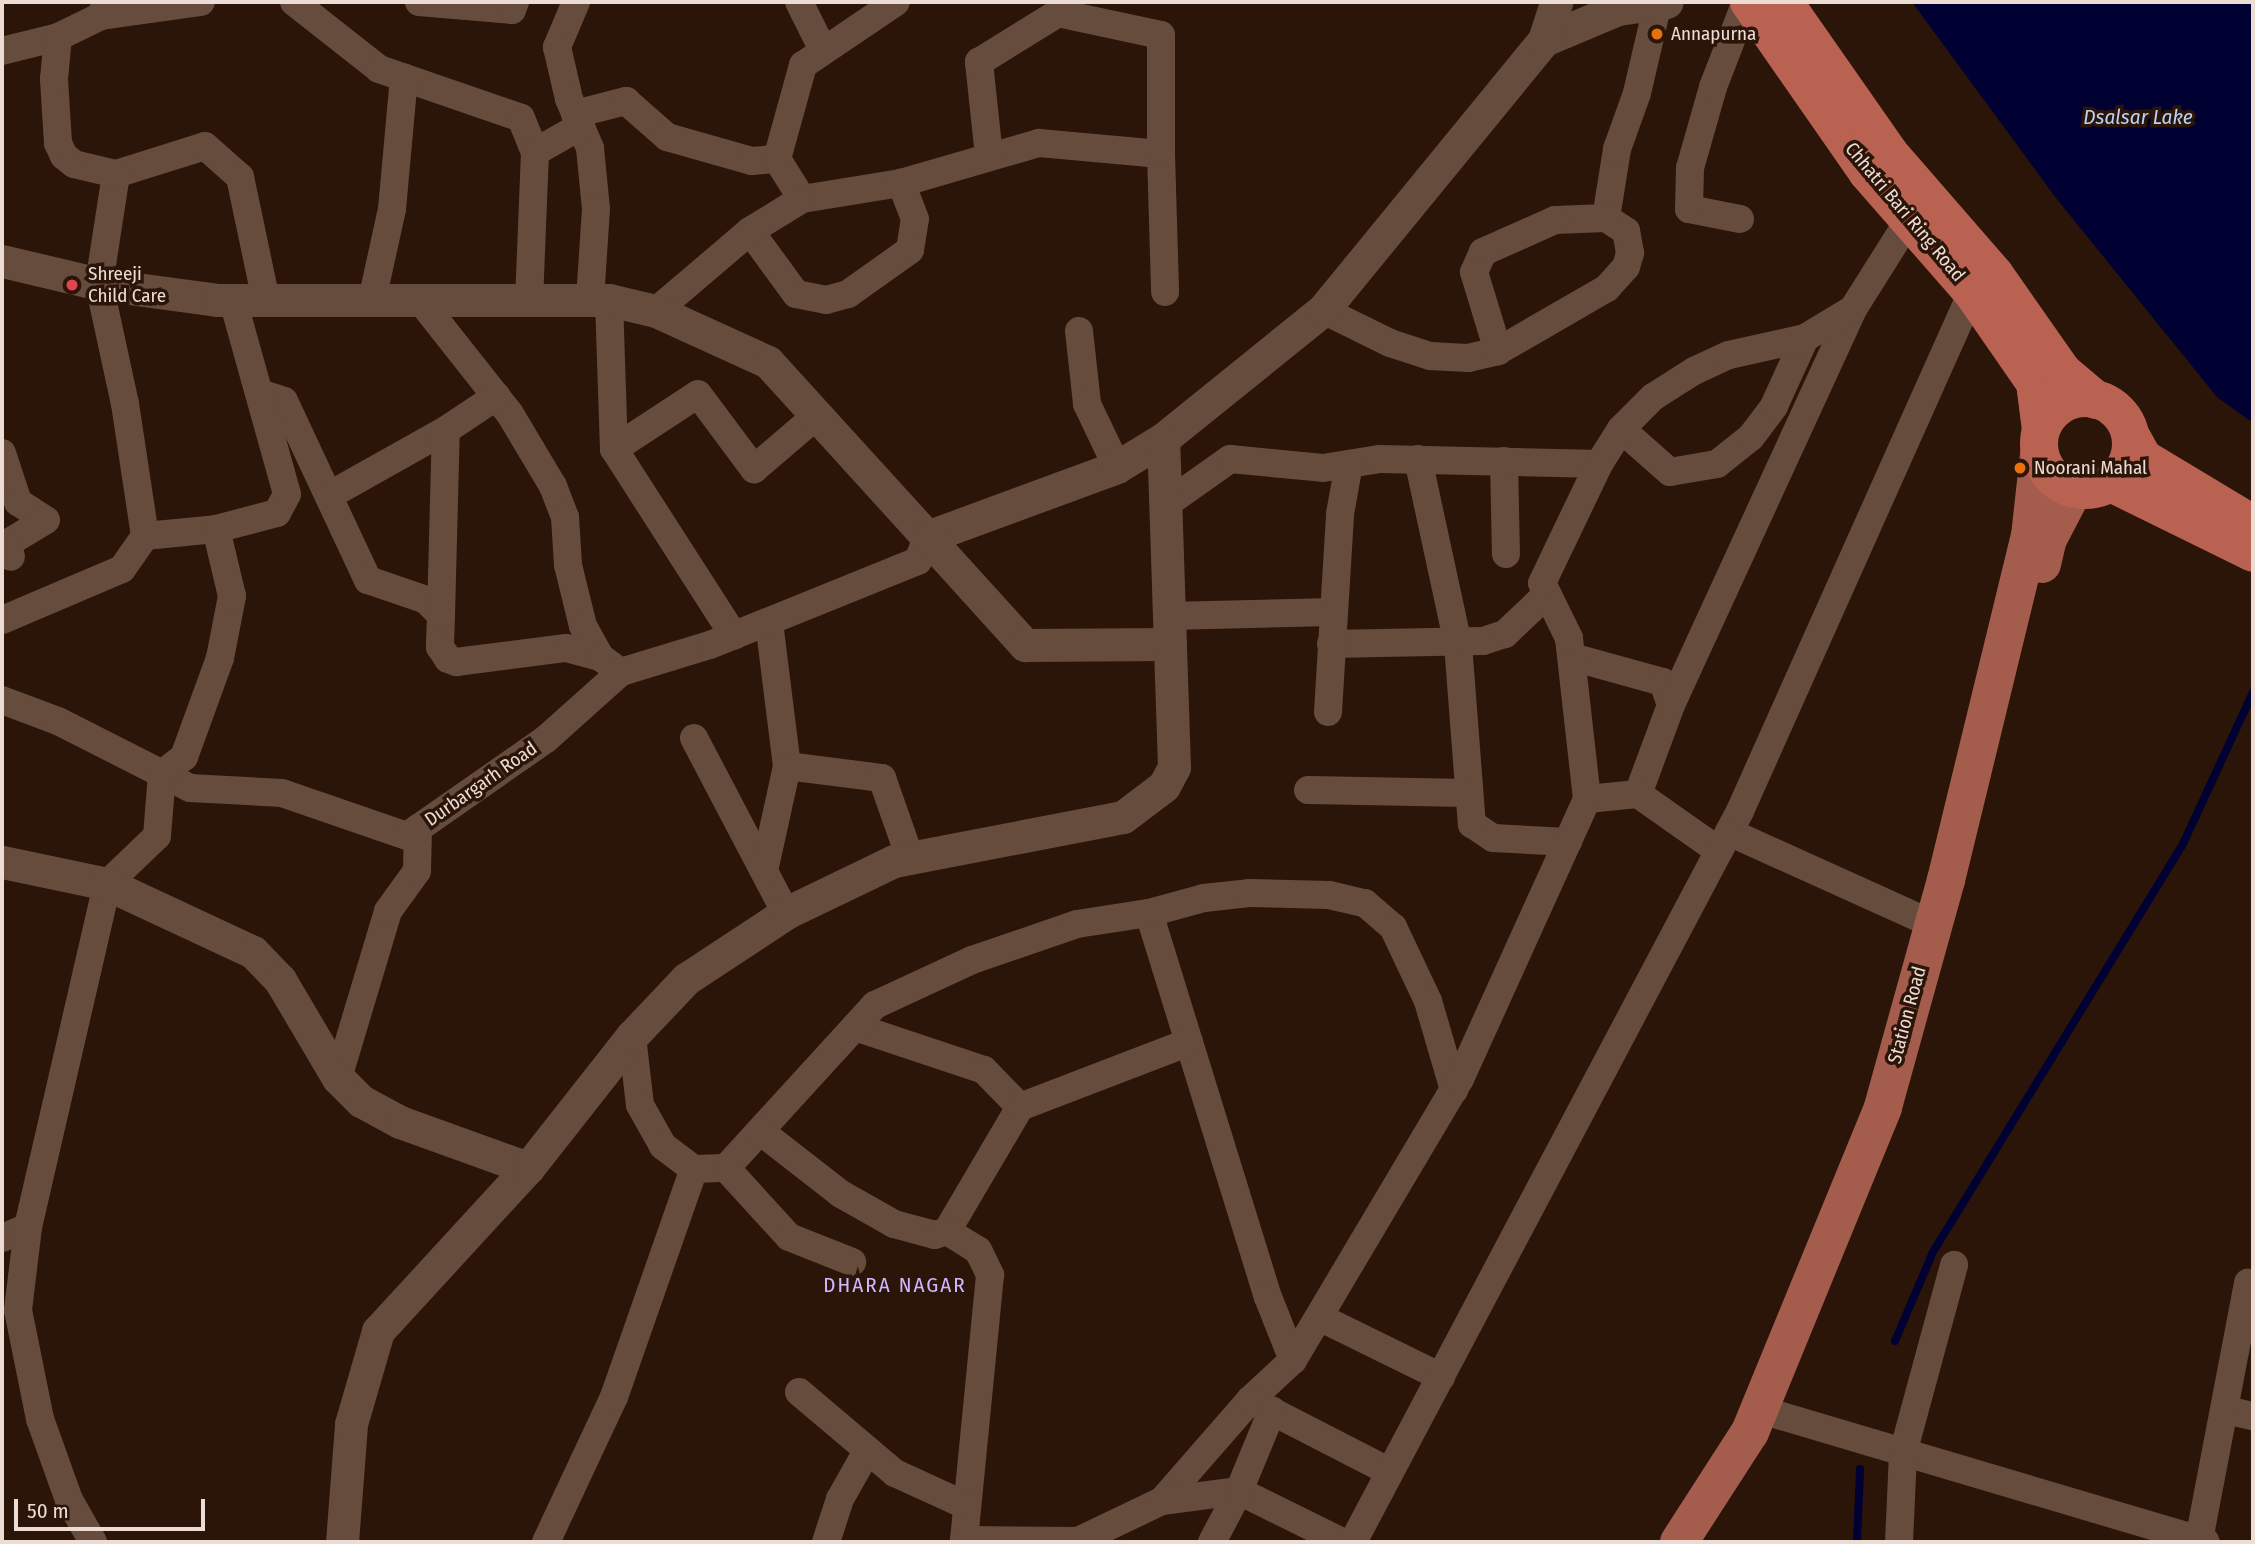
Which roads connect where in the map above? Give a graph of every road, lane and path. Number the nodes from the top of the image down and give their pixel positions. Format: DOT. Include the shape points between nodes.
graph roads {
  1 [pos="201,2"];
  2 [pos="294,2"];
  3 [pos="419,2"];
  4 [pos="515,2"];
  5 [pos="576,2"];
  6 [pos="799,2"];
  7 [pos="895,2"];
  8 [pos="1556,2"];
  9 [pos="1662,2"];
  10 [pos="1747,2"];
  11 [pos="1784,2"];
  12 [pos="1054,7"];
  13 [pos="104,9"];
  14 [pos="58,37"];
  15 [pos="1544,40"];
  16 [pos="823,50"];
  17 [pos="2,51"];
  18 [pos="404,78"];
  19 [pos="578,120"];
  20 [pos="536,152"];
  21 [pos="1161,154"];
  22 [pos="989,156"];
  23 [pos="777,159"];
  24 [pos="116,174"];
  25 [pos="901,183"];
  26 [pos="802,199"];
  27 [pos="1606,218"];
  28 [pos="1740,219"];
  29 [pos="1909,220"];
  30 [pos="750,231"];
  31 [pos="4,262"];
  32 [pos="99,284"];
  33 [pos="1165,292"];
  34 [pos="1972,292"];
  35 [pos="250,300"];
  36 [pos="372,300"];
  37 [pos="420,300"];
  38 [pos="529,300"];
  39 [pos="600,300"];
  40 [pos="1853,309"];
  41 [pos="1323,310"];
  42 [pos="656,311"];
  43 [pos="1079,331"];
  44 [pos="1805,338"];
  45 [pos="1498,351"];
  46 [pos="260,393"];
  47 [pos="497,396"];
  48 [pos="2096,400"];
  49 [pos="816,416"];
  50 [pos="1621,429"];
  51 [pos="446,430"];
  52 [pos="2131,436"];
  53 [pos="1163,439"];
  54 [pos="2040,442"];
  55 [pos="614,449"];
  56 [pos="2,453"];
  57 [pos="1418,459"];
  58 [pos="1504,461"];
  59 [pos="1349,464"];
  60 [pos="1599,464"];
  61 [pos="1117,467"];
  62 [pos="2111,483"];
  63 [pos="2074,489"];
  64 [pos="330,495"];
  65 [pos="1165,505"];
  66 [pos="2253,524"];
  67 [pos="216,529"];
  68 [pos="145,536"];
  69 [pos="927,537"];
  70 [pos="2253,553"];
  71 [pos="1506,554"];
  72 [pos="11,557"];
  73 [pos="1548,594"];
  74 [pos="1332,612"];
  75 [pos="441,615"];
  76 [pos="2,620"];
  77 [pos="769,621"];
  78 [pos="1169,630"];
  79 [pos="734,636"];
  80 [pos="1458,643"];
  81 [pos="1331,644"];
  82 [pos="1572,657"];
  83 [pos="610,665"];
  84 [pos="2,700"];
  85 [pos="1671,705"];
  86 [pos="1328,712"];
  87 [pos="694,738"];
  88 [pos="788,765"];
  89 [pos="162,774"];
  90 [pos="1308,790"];
  91 [pos="1468,793"];
  92 [pos="1638,794"];
  93 [pos="1587,799"];
  94 [pos="418,828"];
  95 [pos="1568,842"];
  96 [pos="1724,842"];
  97 [pos="910,858"];
  98 [pos="2,862"];
  99 [pos="764,871"];
  100 [pos="107,884"];
  101 [pos="786,913"];
  102 [pos="1149,913"];
  103 [pos="1933,924"];
  104 [pos="855,1027"];
  105 [pos="632,1036"];
  106 [pos="1189,1042"];
  107 [pos="338,1078"];
  108 [pos="1454,1090"];
  109 [pos="1020,1107"];
  110 [pos="760,1131"];
  111 [pos="528,1168"];
  112 [pos="726,1168"];
  113 [pos="694,1169"];
  114 [pos="28,1227"];
  115 [pos="947,1231"];
  116 [pos="2,1238"];
  117 [pos="852,1262"];
  118 [pos="1954,1265"];
  119 [pos="2248,1283"];
  120 [pos="1319,1317"];
  121 [pos="1293,1360"];
  122 [pos="1441,1377"];
  123 [pos="799,1392"];
  124 [pos="1261,1406"];
  125 [pos="2226,1410"];
  126 [pos="1778,1415"];
  127 [pos="2253,1416"];
  128 [pos="867,1451"];
  129 [pos="1903,1453"];
  130 [pos="1390,1472"];
  131 [pos="1240,1492"];
  132 [pos="1162,1501"];
  133 [pos="967,1506"];
  134 [pos="964,1541"];
  135 [pos="2202,1541"];
  136 [pos="93,1542"];
  137 [pos="342,1542"];
  138 [pos="546,1542"];
  139 [pos="826,1542"];
  140 [pos="1212,1542"];
  141 [pos="1342,1542"];
  142 [pos="1353,1542"];
  143 [pos="1679,1542"];
  144 [pos="1704,1542"];
  145 [pos="1899,1542"];
  1 -- 13 [label="street"];
  2 -- 18 [label="street" via="379,69"];
  3 -- 4 [label="street" via="512,10"];
  5 -- 19 [label="street" via="556,47"];
  6 -- 16 [label="street"];
  7 -- 16 [label="street"];
  8 -- 15 [label="street"];
  9 -- 15 [label="street" via="1618,9"];
  9 -- 27 [label="street" via="1617,149"];
  10 -- 28 [label="street" via="1713,87 1690,168 1689,209"];
  10 -- 29 [label="highway, Chhatri Bari Ring Road" via="1867,172"];
  11 -- 48 [label="highway, Chhatri Bari Ring Road" via="1890,154 1995,275 2063,372"];
  12 -- 21 [label="street" via="1161,35"];
  12 -- 22 [label="street" via="979,62"];
  13 -- 14 [label="street"];
  14 -- 17 [label="street"];
  14 -- 24 [label="street" via="54,79 58,143 74,164"];
  15 -- 41 [label="street"];
  16 -- 23 [label="street" via="803,65"];
  18 -- 20 [label="street" via="521,118"];
  18 -- 36 [label="street" via="392,209"];
  19 -- 20 [label="street"];
  19 -- 23 [label="street" via="626,101 667,136 752,161"];
  19 -- 39 [label="street" via="590,148"];
  20 -- 38 [label="street"];
  21 -- 22 [label="street" via="1039,143"];
  21 -- 33 [label="street"];
  22 -- 25 [label="street"];
  23 -- 26 [label="street"];
  24 -- 32 [label="street"];
  24 -- 35 [label="street" via="205,146 240,177"];
  25 -- 26 [label="street"];
  25 -- 30 [label="street" via="915,219 910,250 848,294 826,300 796,294"];
  26 -- 30 [label="street"];
  27 -- 45 [label="street" via="1626,231 1630,240 1626,267 1607,288"];
  27 -- 45 [label="street" via="1555,220 1483,252 1474,272"];
  29 -- 34 [label="highway, Chhatri Bari Ring Road"];
  29 -- 40 [label="street"];
  30 -- 42 [label="street"];
  31 -- 32 [label="street"];
  32 -- 35 [label="street"];
  32 -- 68 [label="street" via="125,404"];
  34 -- 54 [label="highway, Chhatri Bari Ring Road" via="2035,383"];
  34 -- 96 [label="street"];
  35 -- 36 [label="street"];
  35 -- 46 [label="street"];
  36 -- 37 [label="street"];
  37 -- 38 [label="street"];
  37 -- 47 [label="street"];
  38 -- 39 [label="street"];
  39 -- 42 [label="street"];
  39 -- 55 [label="street"];
  40 -- 44 [label="street"];
  40 -- 85 [label="street"];
  41 -- 45 [label="street" via="1390,343 1430,356 1468,358"];
  41 -- 53 [label="street"];
  42 -- 49 [label="street" via="768,362"];
  43 -- 61 [label="street" via="1087,404"];
  44 -- 50 [label="street" via="1729,355 1694,371 1653,397"];
  44 -- 50 [label="street" via="1774,406 1751,437 1717,464 1670,472"];
  46 -- 64 [label="street" via="284,401"];
  46 -- 67 [label="street" via="287,494 277,513"];
  47 -- 51 [label="street"];
  47 -- 83 [label="street" via="554,486 565,517 568,565 583,626"];
  48 -- 52 [label="highway" via="2119,412"];
  48 -- 54 [label="highway" via="2068,401 2047,417"];
  49 -- 55 [label="street" via="754,469 698,394"];
  49 -- 69 [label="street"];
  50 -- 60 [label="street"];
  51 -- 64 [label="street"];
  51 -- 75 [label="street"];
  52 -- 62 [label="highway" via="2128,462"];
  52 -- 66 [label="highway" via="2143,458"];
  53 -- 61 [label="street"];
  53 -- 65 [label="street"];
  54 -- 63 [label="highway" via="2052,477"];
  54 -- 103 [label="main road, Station Road" via="2030,536"];
  55 -- 79 [label="street"];
  56 -- 72 [label="street" via="18,502 46,520 8,543"];
  57 -- 58 [label="street"];
  57 -- 59 [label="street"];
  57 -- 80 [label="street"];
  58 -- 60 [label="street"];
  58 -- 71 [label="street"];
  59 -- 65 [label="street" via="1323,468 1230,459"];
  59 -- 74 [label="street"];
  60 -- 73 [label="street" via="1542,583"];
  61 -- 69 [label="street"];
  62 -- 63 [label="highway"];
  62 -- 70 [label="highway"];
  63 -- 126 [label="main road, Station Road" via="2048,539 1964,885 1902,1113"];
  64 -- 75 [label="street" via="357,564 368,580 426,600"];
  65 -- 78 [label="street"];
  67 -- 68 [label="street"];
  67 -- 89 [label="street" via="232,596 220,657 184,757"];
  68 -- 76 [label="street" via="122,569"];
  69 -- 77 [label="street, Durbargarh Road" via="918,561"];
  69 -- 78 [label="street" via="1025,645"];
  73 -- 80 [label="street" via="1505,634"];
  73 -- 82 [label="street" via="1569,638"];
  74 -- 78 [label="street"];
  74 -- 81 [label="street"];
  75 -- 83 [label="street" via="440,647 456,662 566,648"];
  77 -- 79 [label="street, Durbargarh Road"];
  77 -- 88 [label="street"];
  78 -- 97 [label="street" via="1174,767 1164,786 1147,802 1123,817"];
  79 -- 83 [label="street, Durbargarh Road"];
  80 -- 81 [label="street"];
  80 -- 91 [label="street"];
  81 -- 86 [label="street"];
  82 -- 85 [label="street" via="1663,682"];
  82 -- 93 [label="street"];
  83 -- 94 [label="street, Durbargarh Road" via="546,739"];
  84 -- 89 [label="street, Durbargarh Road" via="58,721"];
  85 -- 92 [label="street"];
  87 -- 99 [label="street"];
  88 -- 97 [label="street" via="882,778"];
  88 -- 99 [label="street"];
  89 -- 94 [label="street, Durbargarh Road" via="190,788 282,793 407,836"];
  89 -- 100 [label="street" via="157,836"];
  90 -- 91 [label="street"];
  91 -- 95 [label="street" via="1472,824 1480,833 1506,840"];
  92 -- 93 [label="street"];
  92 -- 96 [label="street"];
  93 -- 95 [label="street"];
  94 -- 107 [label="street" via="417,871 387,911"];
  95 -- 108 [label="street"];
  96 -- 103 [label="street"];
  96 -- 122 [label="street"];
  97 -- 101 [label="street" via="894,861"];
  98 -- 100 [label="street"];
  99 -- 101 [label="street"];
  100 -- 107 [label="street" via="253,952 280,980"];
  100 -- 114 [label="street"];
  101 -- 105 [label="street" via="687,979"];
  102 -- 104 [label="street" via="1077,923 972,960 875,1005"];
  102 -- 106 [label="street"];
  102 -- 108 [label="street" via="1204,898 1249,893 1329,895 1365,903 1393,927 1409,954"];
  103 -- 143 [label="main road, Station Road" via="1883,1107 1814,1280 1750,1432"];
  104 -- 109 [label="street" via="984,1070"];
  104 -- 110 [label="street"];
  105 -- 111 [label="street"];
  105 -- 113 [label="street" via="639,1105 663,1146"];
  106 -- 109 [label="street"];
  106 -- 121 [label="street" via="1268,1297"];
  107 -- 111 [label="street" via="361,1101 400,1122"];
  108 -- 120 [label="street"];
  109 -- 115 [label="street"];
  110 -- 112 [label="street"];
  110 -- 115 [label="street" via="841,1194 894,1224 926,1234"];
  111 -- 137 [label="street" via="378,1331 351,1424"];
  112 -- 113 [label="street"];
  112 -- 117 [label="street" via="789,1237"];
  113 -- 138 [label="street" via="614,1397"];
  114 -- 116 [label="street"];
  114 -- 136 [label="street" via="18,1310 37,1405 69,1500"];
  115 -- 133 [label="street" via="978,1251 990,1275"];
  118 -- 129 [label="street"];
  119 -- 125 [label="street"];
  120 -- 121 [label="street"];
  120 -- 122 [label="street"];
  121 -- 124 [label="street"];
  122 -- 130 [label="street"];
  123 -- 128 [label="street"];
  124 -- 130 [label="street"];
  124 -- 131 [label="street"];
  124 -- 132 [label="street"];
  125 -- 127 [label="street"];
  125 -- 135 [label="street"];
  126 -- 129 [label="street"];
  126 -- 144 [label="main road, Station Road"];
  128 -- 133 [label="street" via="895,1473"];
  128 -- 139 [label="street" via="840,1499"];
  129 -- 135 [label="street"];
  129 -- 145 [label="street"];
  130 -- 142 [label="street"];
  131 -- 132 [label="street"];
  131 -- 140 [label="street"];
  131 -- 141 [label="street"];
  132 -- 134 [label="street" via="1078,1541"];
  133 -- 134 [label="street"];
}
